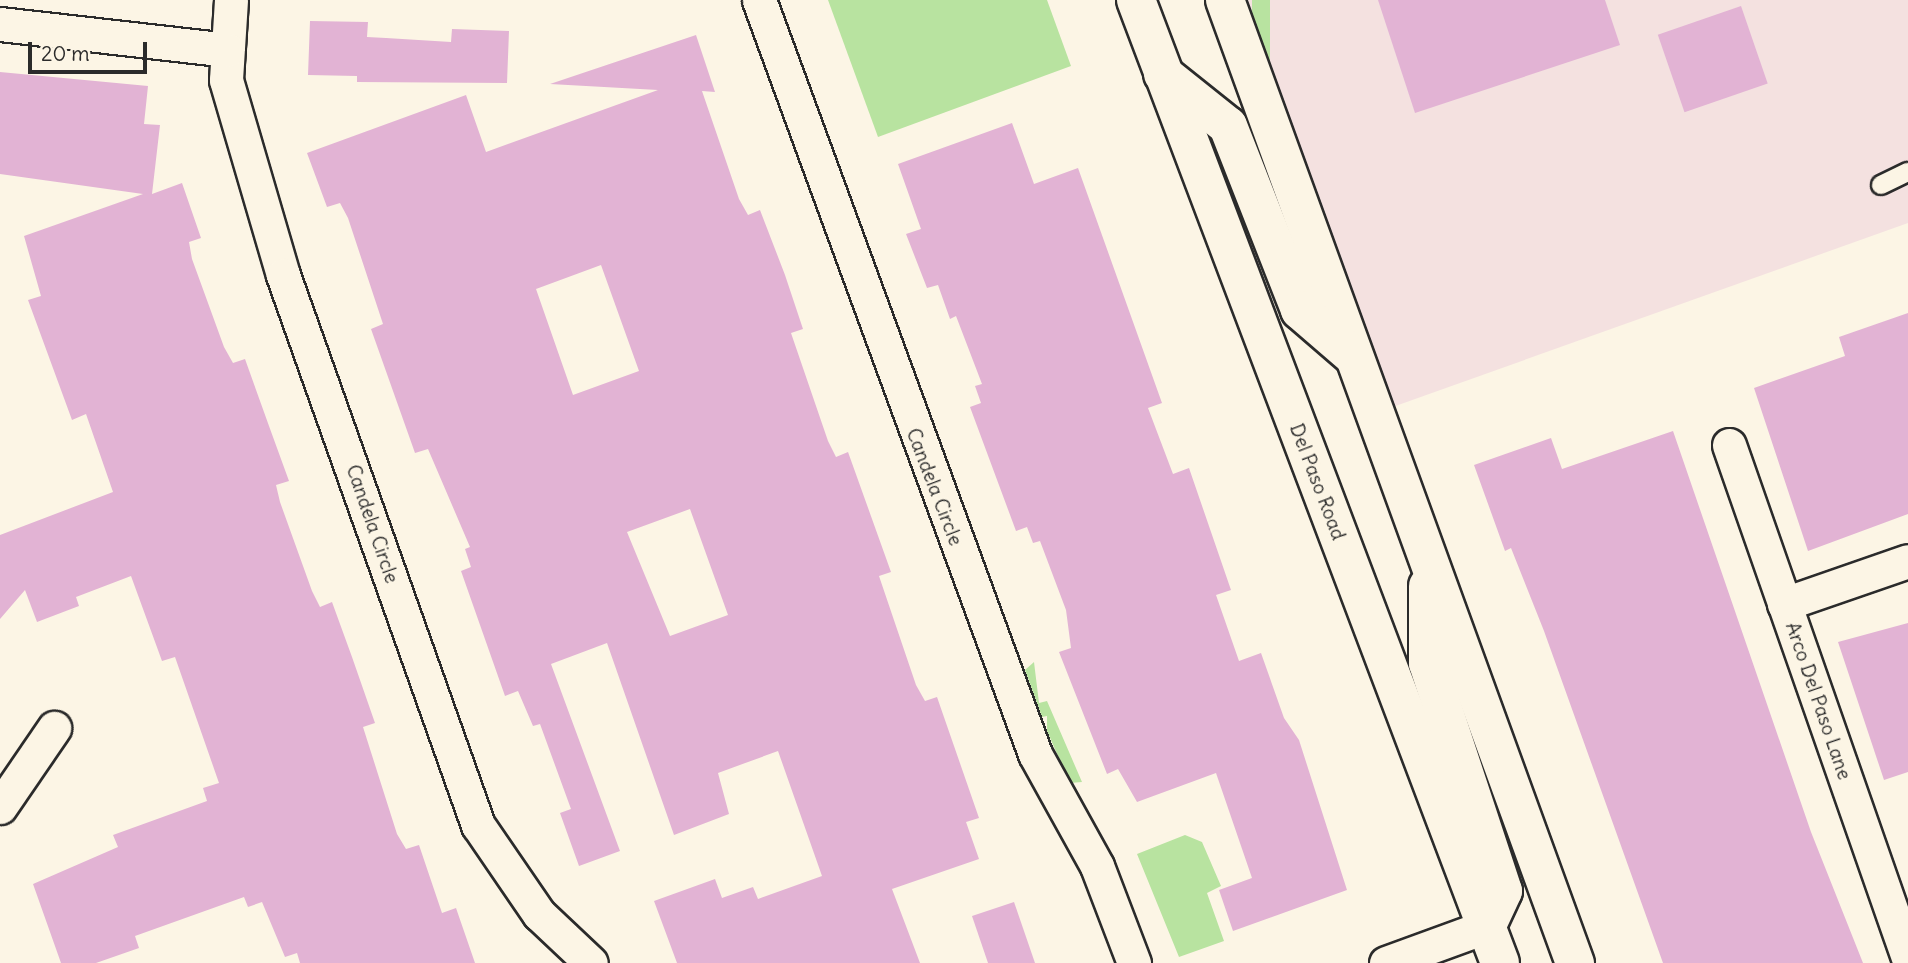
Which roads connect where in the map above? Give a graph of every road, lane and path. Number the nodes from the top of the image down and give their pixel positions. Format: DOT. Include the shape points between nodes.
graph roads {
  1 [pos="230,0"];
  2 [pos="759,0"];
  3 [pos="1136,0"];
  4 [pos="1225,0"];
  5 [pos="0,24"];
  6 [pos="228,50"];
  7 [pos="1163,74"];
  8 [pos="1908,172"];
  9 [pos="1881,185"];
  10 [pos="1354,356"];
  11 [pos="1729,445"];
  12 [pos="1428,559"];
  13 [pos="1908,561"];
  14 [pos="1784,604"];
  15 [pos="54,728"];
  16 [pos="0,807"];
  17 [pos="1487,926"];
  18 [pos="1908,958"];
  19 [pos="591,963"];
  20 [pos="1134,963"];
  21 [pos="1385,963"];
  22 [pos="1500,963"];
  23 [pos="1575,963"];
  1 -- 6 [label="street, Candela Circle"];
  2 -- 20 [label="street, Candela Circle" via="1035,754 1097,866"];
  3 -- 7 [label="street, Del Paso Road"];
  4 -- 10 [label="street"];
  5 -- 6 [label="street"];
  6 -- 19 [label="street, Candela Circle" via="226,80 283,275 478,825 539,914"];
  7 -- 10 [label="street" via="1228,126 1300,310"];
  7 -- 17 [label="street, Del Paso Road"];
  8 -- 9 [label="lane"];
  10 -- 12 [label="street"];
  11 -- 14 [label="street, Arco Del Paso Lane"];
  12 -- 17 [label="street" via="1428,663 1503,891"];
  12 -- 23 [label="street"];
  13 -- 14 [label="street"];
  14 -- 18 [label="street, Arco Del Paso Lane"];
  15 -- 16 [label="street"];
  17 -- 21 [label="street"];
  17 -- 22 [label="street, Del Paso Road"];
}
